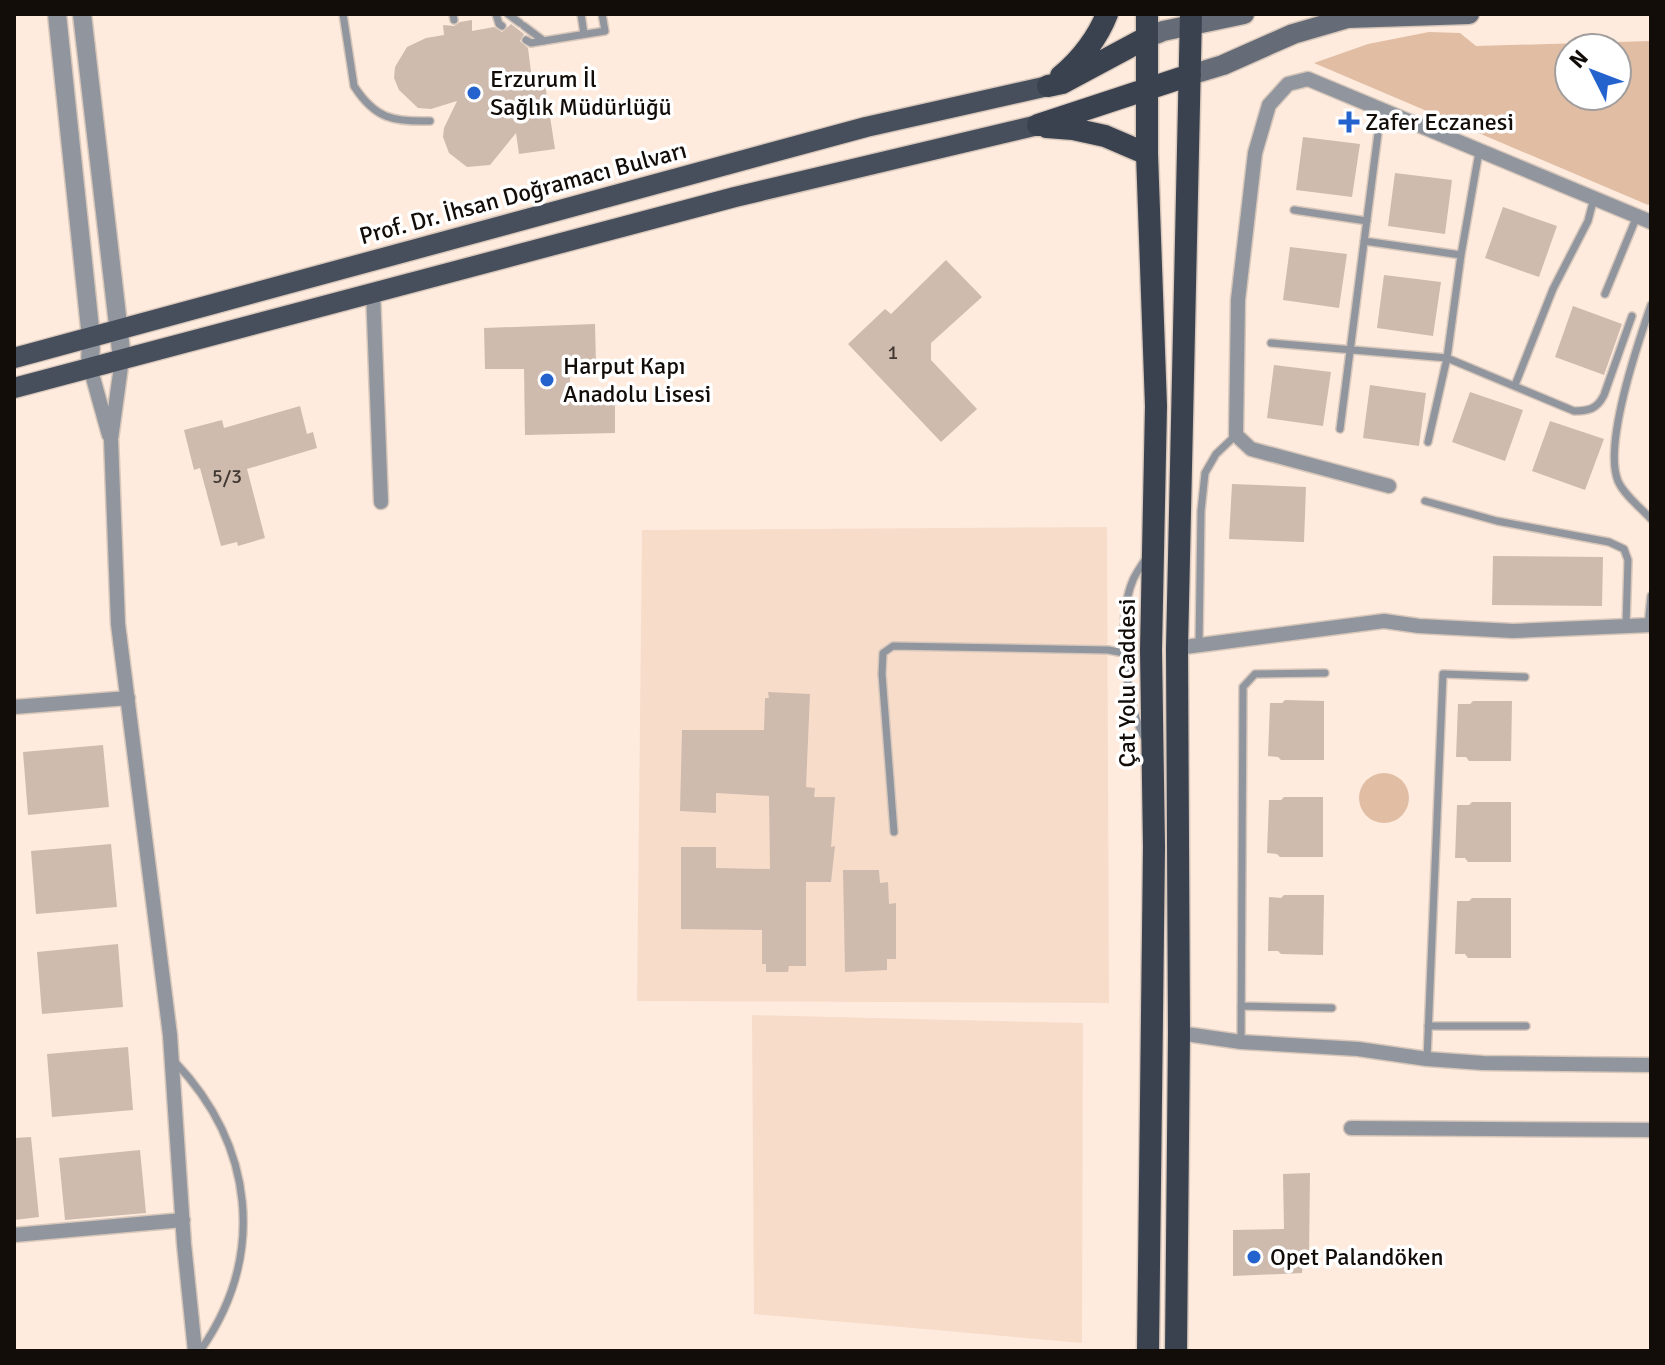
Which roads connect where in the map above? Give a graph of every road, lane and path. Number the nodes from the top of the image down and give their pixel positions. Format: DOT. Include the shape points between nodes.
graph roads {
  1 [pos="57,14"];
  2 [pos="82,14"];
  3 [pos="343,14"];
  4 [pos="496,14"];
  5 [pos="508,14"];
  6 [pos="581,14"];
  7 [pos="602,14"];
  8 [pos="1107,14"];
  9 [pos="1147,14"];
  10 [pos="1244,14"];
  11 [pos="1469,14"];
  12 [pos="1192,20"];
  13 [pos="502,26"];
  14 [pos="584,34"];
  15 [pos="1146,38"];
  16 [pos="526,40"];
  17 [pos="544,41"];
  18 [pos="1190,75"];
  19 [pos="1048,86"];
  20 [pos="1146,90"];
  21 [pos="1381,110"];
  22 [pos="430,121"];
  23 [pos="1038,125"];
  24 [pos="1479,149"];
  25 [pos="1147,154"];
  26 [pos="1594,198"];
  27 [pos="1294,210"];
  28 [pos="1637,216"];
  29 [pos="1367,221"];
  30 [pos="1651,222"];
  31 [pos="1364,241"];
  32 [pos="1461,255"];
  33 [pos="373,291"];
  34 [pos="1605,294"];
  35 [pos="1651,305"];
  36 [pos="1632,316"];
  37 [pos="118,330"];
  38 [pos="91,338"];
  39 [pos="1271,343"];
  40 [pos="1350,350"];
  41 [pos="14,358"];
  42 [pos="1447,358"];
  43 [pos="122,359"];
  44 [pos="90,367"];
  45 [pos="1515,385"];
  46 [pos="14,388"];
  47 [pos="1340,429"];
  48 [pos="1236,435"];
  49 [pos="111,439"];
  50 [pos="1428,442"];
  51 [pos="1389,486"];
  52 [pos="1425,501"];
  53 [pos="381,502"];
  54 [pos="1651,519"];
  55 [pos="1153,546"];
  56 [pos="1651,596"];
  57 [pos="1650,625"];
  58 [pos="1626,626"];
  59 [pos="1188,646"];
  60 [pos="1124,653"];
  61 [pos="1325,673"];
  62 [pos="1525,677"];
  63 [pos="128,698"];
  64 [pos="14,707"];
  65 [pos="1153,753"];
  66 [pos="894,832"];
  67 [pos="1241,1006"];
  68 [pos="1332,1008"];
  69 [pos="1428,1026"];
  70 [pos="1526,1026"];
  71 [pos="1179,1033"];
  72 [pos="1241,1042"];
  73 [pos="171,1058"];
  74 [pos="1427,1059"];
  75 [pos="1651,1065"];
  76 [pos="1351,1128"];
  77 [pos="1651,1130"];
  78 [pos="183,1220"];
  79 [pos="14,1235"];
  80 [pos="198,1351"];
  81 [pos="1148,1351"];
  82 [pos="1176,1351"];
  1 -- 38 [label="street"];
  2 -- 37 [label="street"];
  3 -- 22 [label="lane" via="354,86 360,95 391,119"];
  4 -- 13 [label="lane"];
  5 -- 17 [label="lane"];
  6 -- 14 [label="lane"];
  7 -- 14 [label="lane" via="605,31"];
  8 -- 19 [label="highway" via="1071,68"];
  9 -- 15 [label="highway, Çat Yolu Caddesi"];
  10 -- 12 [label="main road"];
  11 -- 18 [label="main road" via="1348,18"];
  12 -- 15 [label="main road"];
  12 -- 18 [label="highway, Çat Yolu Caddesi"];
  14 -- 17 [label="lane"];
  15 -- 19 [label="highway"];
  15 -- 20 [label="highway, Çat Yolu Caddesi"];
  16 -- 17 [label="lane"];
  18 -- 20 [label="highway"];
  18 -- 59 [label="highway, Çat Yolu Caddesi"];
  19 -- 37 [label="main road, Prof. Dr. İhsan Doğramacı Bulvarı" via="866,127"];
  20 -- 23 [label="highway"];
  20 -- 25 [label="highway, Çat Yolu Caddesi"];
  21 -- 24 [label="street"];
  21 -- 29 [label="lane"];
  21 -- 48 [label="street" via="1308,79 1288,84 1269,105 1255,153 1238,300"];
  23 -- 25 [label="highway" via="1105,136"];
  23 -- 33 [label="main road"];
  24 -- 26 [label="street"];
  24 -- 32 [label="lane"];
  25 -- 55 [label="highway, Çat Yolu Caddesi" via="1156,406"];
  26 -- 28 [label="street"];
  26 -- 45 [label="lane"];
  27 -- 29 [label="lane"];
  28 -- 30 [label="street"];
  28 -- 34 [label="lane"];
  29 -- 31 [label="lane"];
  31 -- 32 [label="lane"];
  31 -- 40 [label="lane"];
  32 -- 42 [label="lane"];
  33 -- 43 [label="main road"];
  33 -- 53 [label="street"];
  35 -- 54 [label="lane" via="1633,356 1613,454 1618,482"];
  36 -- 45 [label="lane" via="1599,405 1574,411"];
  37 -- 38 [label="main road, Prof. Dr. İhsan Doğramacı Bulvarı"];
  37 -- 43 [label="street"];
  38 -- 41 [label="main road, Prof. Dr. İhsan Doğramacı Bulvarı"];
  38 -- 44 [label="street"];
  39 -- 40 [label="lane"];
  40 -- 42 [label="lane"];
  40 -- 47 [label="lane"];
  42 -- 45 [label="lane"];
  42 -- 50 [label="lane"];
  43 -- 44 [label="main road"];
  43 -- 49 [label="street"];
  44 -- 46 [label="main road"];
  44 -- 49 [label="street"];
  48 -- 51 [label="street" via="1251,449"];
  48 -- 59 [label="lane" via="1205,473"];
  49 -- 63 [label="street" via="118,624"];
  52 -- 58 [label="lane" via="1624,549"];
  55 -- 60 [label="lane" via="1132,582"];
  55 -- 65 [label="highway, Çat Yolu Caddesi"];
  56 -- 57 [label="lane"];
  57 -- 58 [label="street"];
  58 -- 59 [label="street" via="1513,631 1384,621"];
  59 -- 71 [label="highway, Çat Yolu Caddesi"];
  60 -- 65 [label="lane" via="1135,723"];
  60 -- 66 [label="lane" via="893,646 883,653"];
  61 -- 67 [label="lane" via="1255,674 1243,687"];
  62 -- 69 [label="lane" via="1443,674"];
  63 -- 64 [label="street"];
  63 -- 73 [label="street"];
  65 -- 81 [label="highway, Çat Yolu Caddesi"];
  67 -- 68 [label="lane"];
  67 -- 72 [label="lane"];
  69 -- 70 [label="lane"];
  69 -- 74 [label="lane"];
  71 -- 72 [label="street"];
  71 -- 82 [label="highway, Çat Yolu Caddesi"];
  72 -- 74 [label="street"];
  73 -- 78 [label="street"];
  73 -- 80 [label="lane" via="222,1127 243,1204 236,1280 218,1325"];
  74 -- 75 [label="street"];
  76 -- 77 [label="street"];
  78 -- 79 [label="street"];
  78 -- 80 [label="street"];
}
